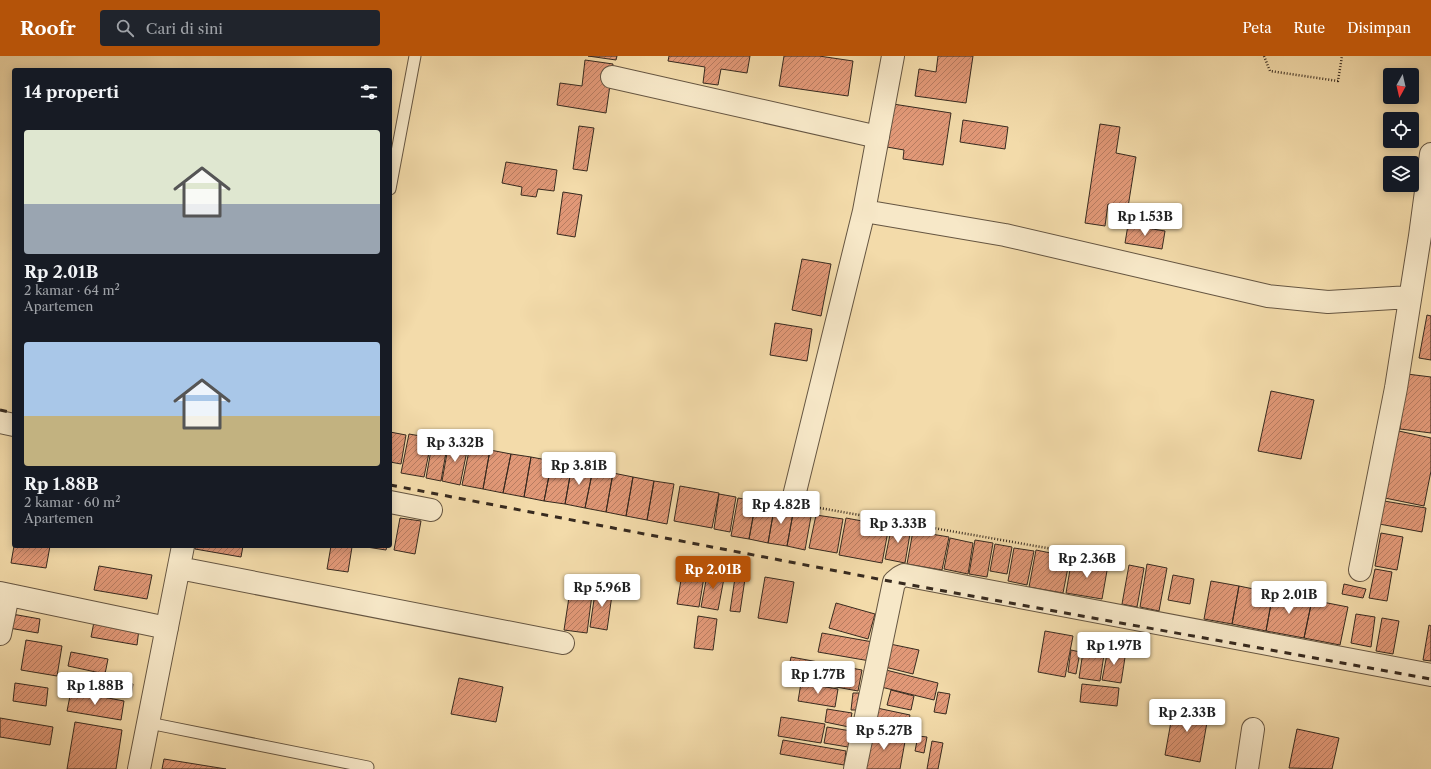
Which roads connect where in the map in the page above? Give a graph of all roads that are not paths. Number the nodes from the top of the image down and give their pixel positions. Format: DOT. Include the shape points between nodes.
graph roads {
  1 [pos="415,56"];
  2 [pos="893,56"];
  3 [pos="612,77"];
  4 [pos="878,138"];
  5 [pos="1431,154"];
  6 [pos="392,178"];
  7 [pos="864,211"];
  8 [pos="1410,297"];
  9 [pos="0,422"];
  10 [pos="12,425"];
  11 [pos="392,502"];
  12 [pos="792,504"];
  13 [pos="431,510"];
  14 [pos="183,548"];
  15 [pos="179,568"];
  16 [pos="1360,570"];
  17 [pos="4,594"];
  18 [pos="167,628"];
  19 [pos="0,634"];
  20 [pos="563,643"];
  21 [pos="1431,675"];
  22 [pos="149,723"];
  23 [pos="1252,729"];
  24 [pos="368,768"];
  25 [pos="139,769"];
  26 [pos="855,769"];
  27 [pos="1247,769"];
  1 -- 6 [label="lane"];
  2 -- 4 [label="street"];
  3 -- 4 [label="street"];
  4 -- 7 [label="street"];
  5 -- 8 [label="street"];
  7 -- 8 [label="street" via="1004,235 1268,296 1328,302"];
  7 -- 12 [label="street"];
  8 -- 16 [label="street" via="1396,388"];
  9 -- 10 [label="street"];
  11 -- 13 [label="street"];
  14 -- 15 [label="street"];
  15 -- 18 [label="street"];
  15 -- 20 [label="street"];
  17 -- 18 [label="street"];
  17 -- 19 [label="street"];
  18 -- 22 [label="street"];
  21 -- 26 [label="street" via="904,576 894,582"];
  22 -- 24 [label="lane"];
  22 -- 25 [label="street"];
  23 -- 27 [label="street"];
}
